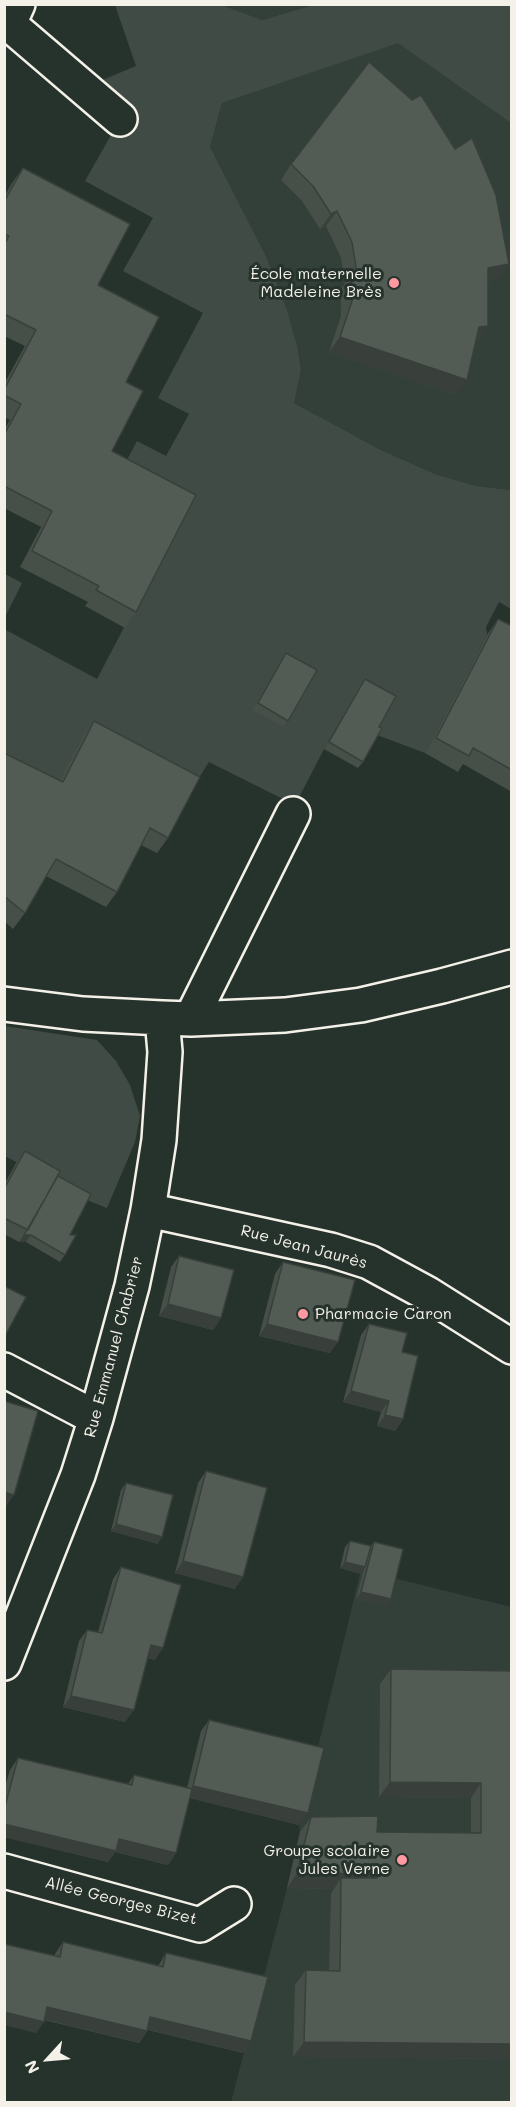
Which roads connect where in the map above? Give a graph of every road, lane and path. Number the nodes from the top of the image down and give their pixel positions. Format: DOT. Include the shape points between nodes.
graph roads {
  1 [pos="18,4"];
  2 [pos="120,119"];
  3 [pos="293,814"];
  4 [pos="512,967"];
  5 [pos="4,1004"];
  6 [pos="177,1019"];
  7 [pos="148,1210"];
  8 [pos="512,1347"];
  9 [pos="4,1370"];
  10 [pos="96,1418"];
  11 [pos="4,1663"];
  12 [pos="4,1871"];
  13 [pos="234,1904"];
  1 -- 2 [label="street" via="9,24"];
  3 -- 6 [label="street"];
  4 -- 6 [label="street" via="362,1005 285,1015"];
  5 -- 6 [label="street" via="83,1014"];
  6 -- 7 [label="street, Rue Emmanuel Chabrier" via="165,1052 163,1103"];
  7 -- 8 [label="street, Rue Jean Jaurès" via="369,1262 428,1293"];
  7 -- 10 [label="street, Rue Emmanuel Chabrier" via="130,1296"];
  9 -- 10 [label="street"];
  10 -- 11 [label="street, Rue Emmanuel Chabrier" via="74,1486"];
  12 -- 13 [label="street, Allée Georges Bizet" via="200,1925"];
}
